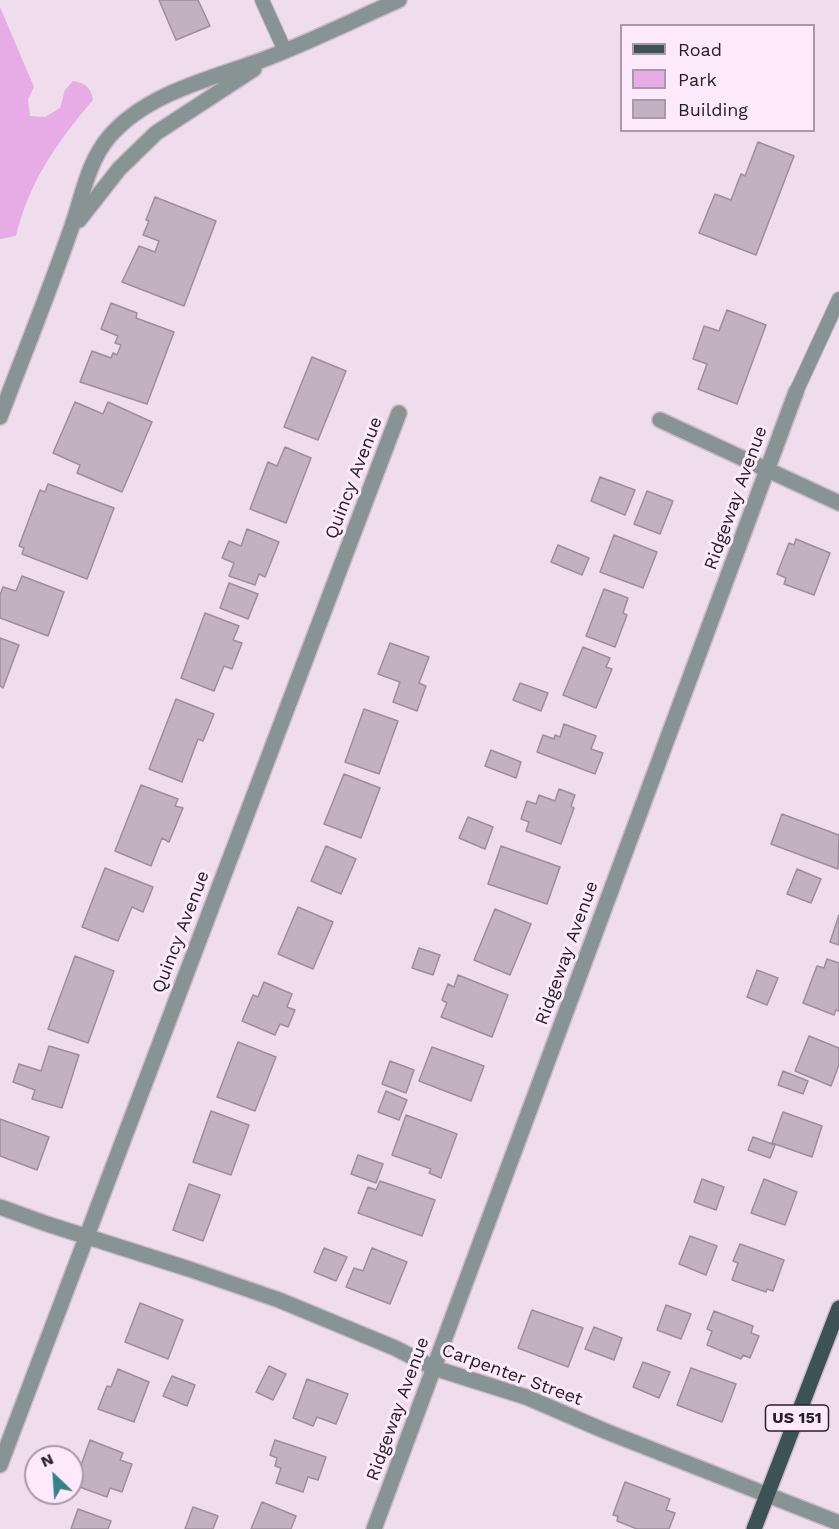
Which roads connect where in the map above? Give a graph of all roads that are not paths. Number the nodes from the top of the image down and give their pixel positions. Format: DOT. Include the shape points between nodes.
graph roads {
  1 [pos="262,0"];
  2 [pos="399,0"];
  3 [pos="278,54"];
  4 [pos="71,229"];
  5 [pos="839,299"];
  6 [pos="796,392"];
  7 [pos="399,413"];
  8 [pos="0,417"];
  9 [pos="660,420"];
  10 [pos="766,471"];
  11 [pos="839,503"];
  12 [pos="0,1207"];
  13 [pos="87,1236"];
  14 [pos="839,1308"];
  15 [pos="434,1368"];
  16 [pos="0,1465"];
  17 [pos="767,1495"];
  18 [pos="839,1523"];
  19 [pos="374,1529"];
  20 [pos="754,1529"];
  1 -- 3 [label="lane"];
  2 -- 3 [label="street"];
  3 -- 4 [label="street" via="156,133 119,169"];
  3 -- 4 [label="street" via="181,89 132,114 101,147"];
  4 -- 8 [label="street"];
  5 -- 6 [label="lane"];
  6 -- 10 [label="street, Ridgeway Avenue"];
  7 -- 13 [label="street, Quincy Avenue"];
  9 -- 10 [label="street"];
  10 -- 11 [label="street"];
  10 -- 15 [label="street, Ridgeway Avenue"];
  12 -- 13 [label="street, Carpenter Street"];
  13 -- 15 [label="street, Carpenter Street" via="279,1300"];
  13 -- 16 [label="street, Quincy Avenue"];
  14 -- 17 [label="main road, US 151"];
  15 -- 17 [label="street, Carpenter Street" via="526,1397"];
  15 -- 19 [label="street, Ridgeway Avenue"];
  17 -- 18 [label="street, Carpenter Street"];
  17 -- 20 [label="main road, US 151"];
}
